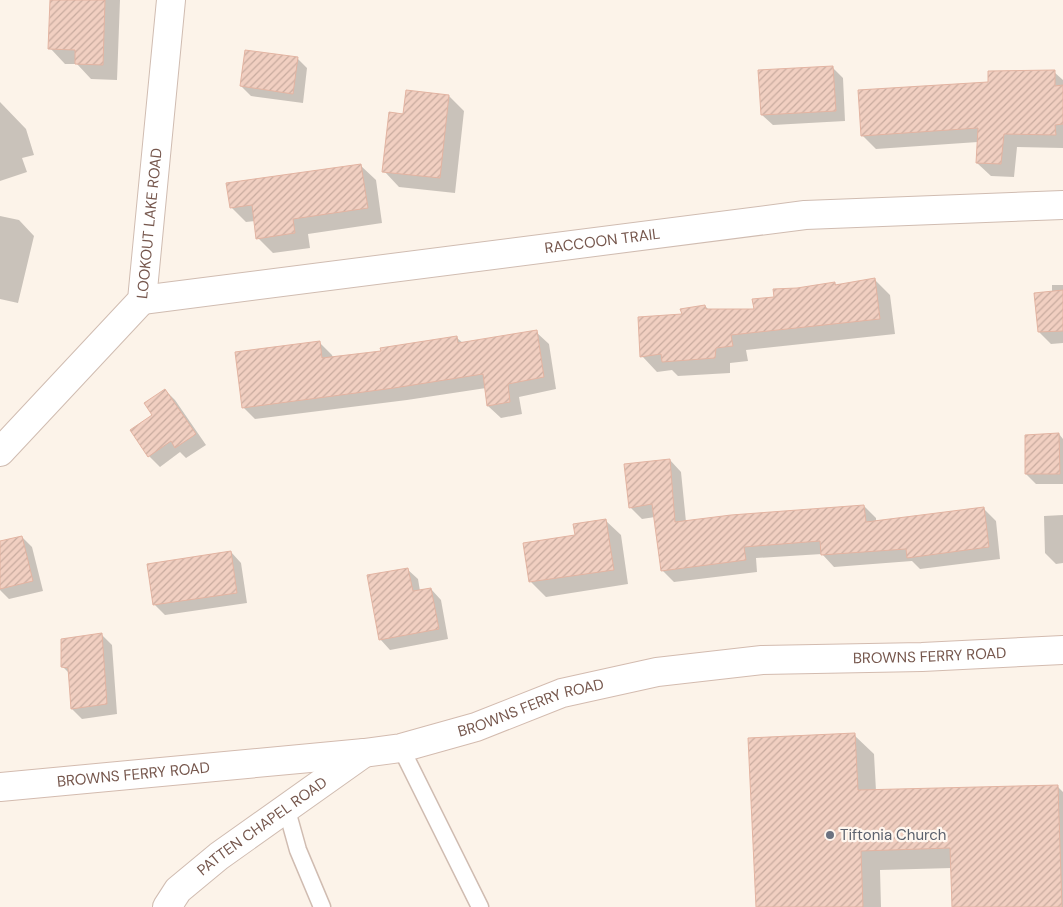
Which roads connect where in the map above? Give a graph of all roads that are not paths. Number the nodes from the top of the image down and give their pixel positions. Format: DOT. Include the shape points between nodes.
graph roads {
  1 [pos="170,0"];
  2 [pos="1063,205"];
  3 [pos="142,300"];
  4 [pos="0,452"];
  5 [pos="1063,650"];
  6 [pos="401,748"];
  7 [pos="364,753"];
  8 [pos="0,787"];
  9 [pos="286,807"];
  10 [pos="167,907"];
  11 [pos="322,907"];
  12 [pos="480,907"];
  1 -- 3 [label="street, LOOKOUT LAKE ROAD"];
  2 -- 3 [label="street, RACCOON TRAIL" via="805,215"];
  3 -- 4 [label="street, LOOKOUT LAKE ROAD"];
  5 -- 6 [label="street, BROWNS FERRY ROAD" via="762,660 657,672 562,693 476,727"];
  6 -- 7 [label="street, BROWNS FERRY ROAD"];
  6 -- 12 [label="lane"];
  7 -- 8 [label="street, BROWNS FERRY ROAD"];
  7 -- 9 [label="street, PATTEN CHAPEL ROAD"];
  9 -- 10 [label="street, PATTEN CHAPEL ROAD" via="178,890"];
  9 -- 11 [label="lane" via="298,850"];
}
